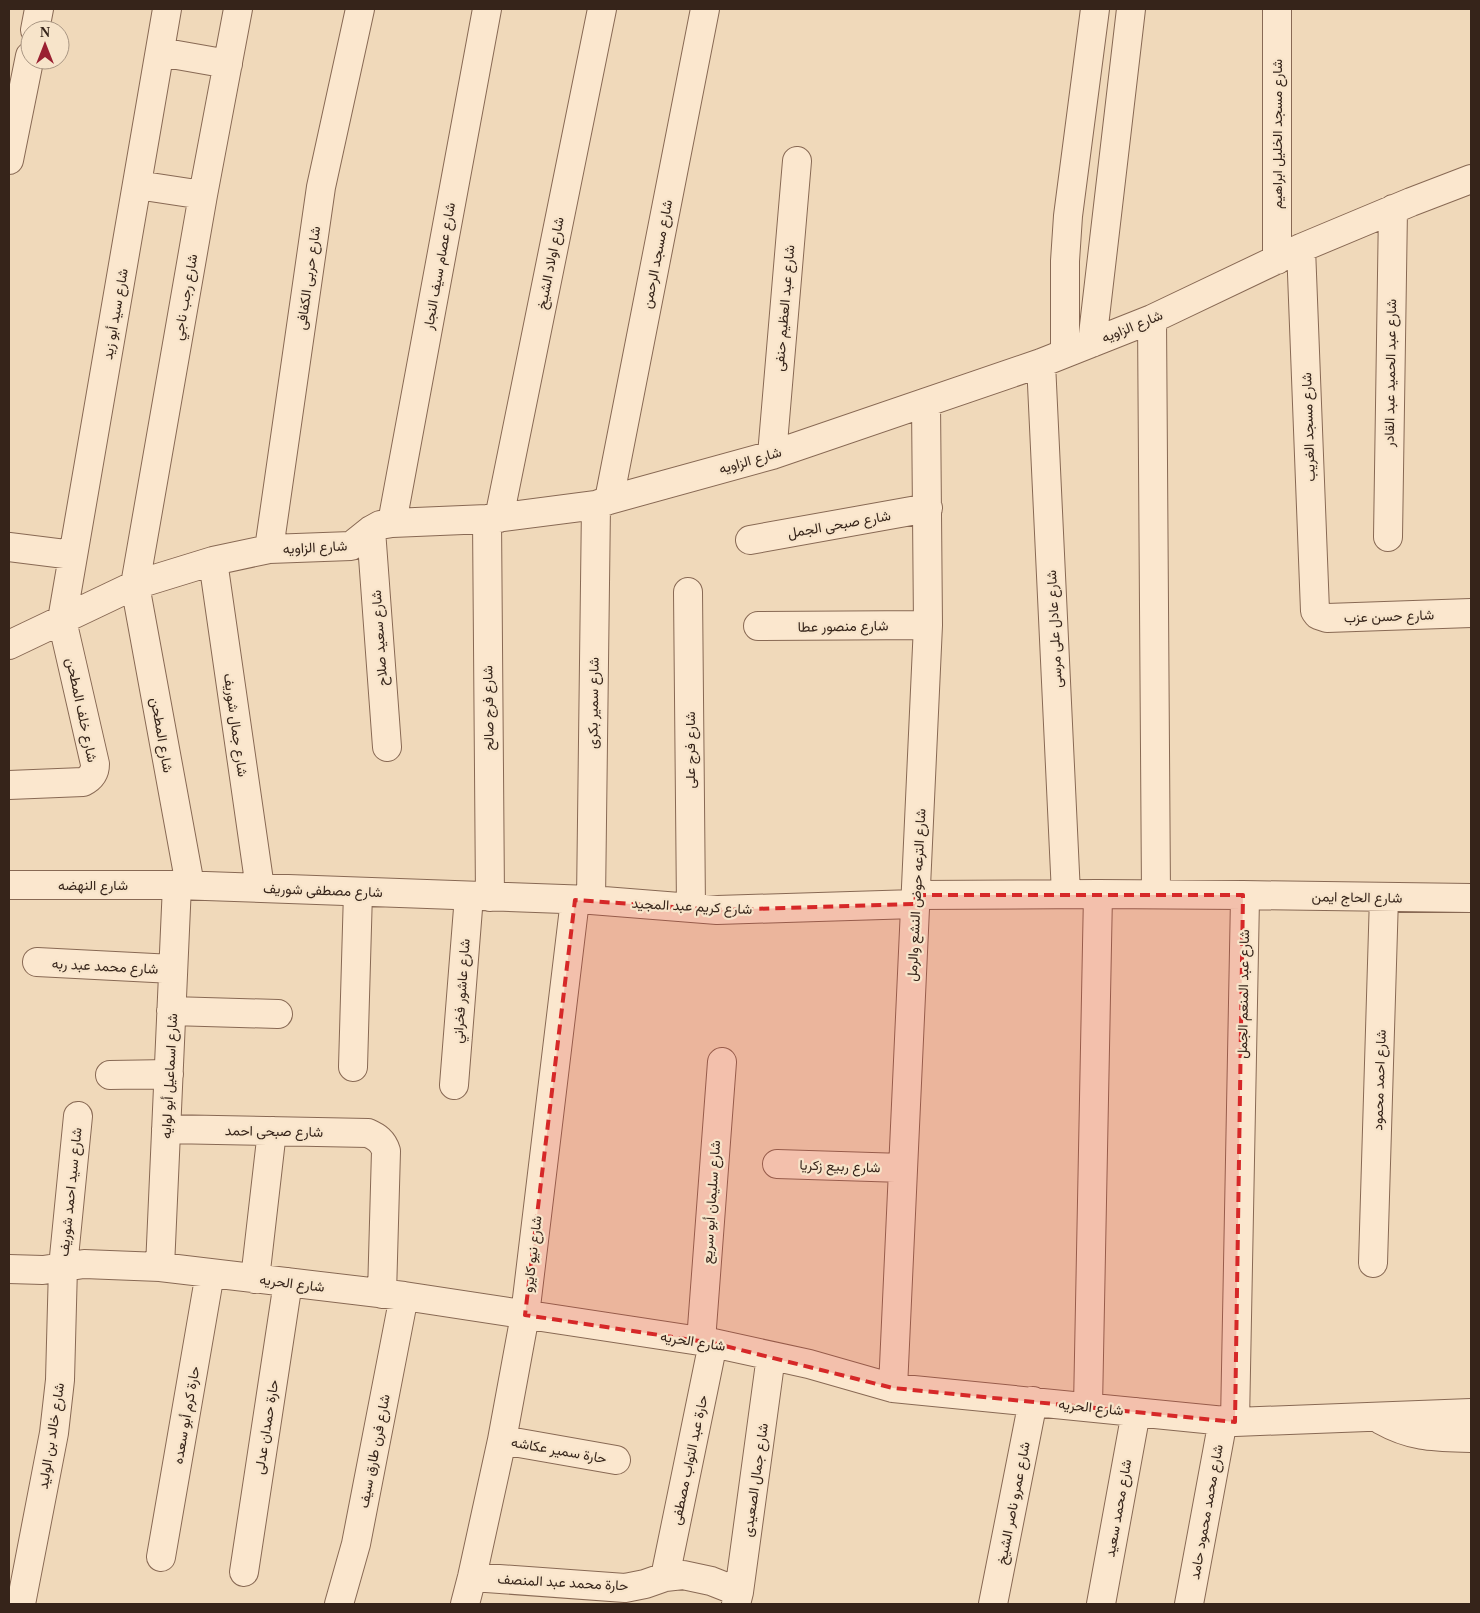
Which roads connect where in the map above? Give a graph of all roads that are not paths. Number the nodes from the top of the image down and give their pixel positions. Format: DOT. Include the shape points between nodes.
graph roads {
  1 [pos="167,9"];
  2 [pos="238,9"];
  3 [pos="360,9"];
  4 [pos="487,9"];
  5 [pos="602,9"];
  6 [pos="705,9"];
  7 [pos="1095,9"];
  8 [pos="1131,9"];
  9 [pos="1277,9"];
  10 [pos="160,52"];
  11 [pos="228,64"];
  12 [pos="25,70"];
  13 [pos="16,92"];
  14 [pos="9,160"];
  15 [pos="796,162"];
  16 [pos="1471,179"];
  17 [pos="137,185"];
  18 [pos="203,195"];
  19 [pos="1393,209"];
  20 [pos="1301,248"];
  21 [pos="1277,260"];
  22 [pos="1152,319"];
  23 [pos="1092,343"];
  24 [pos="1053,358"];
  25 [pos="926,403"];
  26 [pos="772,454"];
  27 [pos="602,502"];
  28 [pos="928,508"];
  29 [pos="493,518"];
  30 [pos="381,527"];
  31 [pos="1388,538"];
  32 [pos="750,540"];
  33 [pos="9,547"];
  34 [pos="269,549"];
  35 [pos="73,555"];
  36 [pos="213,561"];
  37 [pos="135,585"];
  38 [pos="688,592"];
  39 [pos="1315,606"];
  40 [pos="1471,613"];
  41 [pos="62,620"];
  42 [pos="928,625"];
  43 [pos="758,626"];
  44 [pos="9,645"];
  45 [pos="387,747"];
  46 [pos="9,785"];
  47 [pos="9,885"];
  48 [pos="183,885"];
  49 [pos="260,888"];
  50 [pos="358,892"];
  51 [pos="1066,894"];
  52 [pos="1098,894"];
  53 [pos="1156,894"];
  54 [pos="1243,895"];
  55 [pos="479,896"];
  56 [pos="1384,897"];
  57 [pos="1471,898"];
  58 [pos="583,900"];
  59 [pos="915,900"];
  60 [pos="691,908"];
  61 [pos="37,962"];
  62 [pos="173,969"];
  63 [pos="172,1011"];
  64 [pos="278,1014"];
  65 [pos="722,1062"];
  66 [pos="353,1067"];
  67 [pos="169,1074"];
  68 [pos="110,1075"];
  69 [pos="454,1085"];
  70 [pos="78,1116"];
  71 [pos="166,1129"];
  72 [pos="272,1131"];
  73 [pos="380,1139"];
  74 [pos="778,1164"];
  75 [pos="903,1168"];
  76 [pos="1373,1264"];
  77 [pos="63,1266"];
  78 [pos="160,1267"];
  79 [pos="9,1269"];
  80 [pos="210,1273"];
  81 [pos="255,1279"];
  82 [pos="288,1282"];
  83 [pos="393,1295"];
  84 [pos="525,1315"];
  85 [pos="707,1342"];
  86 [pos="771,1356"];
  87 [pos="893,1388"];
  88 [pos="1034,1401"];
  89 [pos="1088,1407"];
  90 [pos="1136,1412"];
  91 [pos="1471,1413"];
  92 [pos="1375,1416"];
  93 [pos="1229,1421"];
  94 [pos="1471,1438"];
  95 [pos="502,1440"];
  96 [pos="616,1460"];
  97 [pos="161,1556"];
  98 [pos="244,1572"];
  99 [pos="472,1577"];
  100 [pos="665,1577"];
  101 [pos="738,1598"];
  102 [pos="21,1604"];
  103 [pos="339,1604"];
  104 [pos="465,1604"];
  105 [pos="993,1604"];
  106 [pos="1101,1604"];
  107 [pos="1189,1604"];
  1 -- 10 [label="street, شارع سيد أبو زيد"];
  2 -- 11 [label="street, شارع رجب ناجي"];
  3 -- 34 [label="street, شارع حربى الكفافى" via="321,187"];
  4 -- 30 [label="street, شارع عصام سيف النجار"];
  5 -- 29 [label="street, شارع اولاد الشيخ"];
  6 -- 27 [label="street, شارع مسجد الرحمن"];
  7 -- 24 [label="street, شارع عادل على مرسى"];
  8 -- 23 [label="street"];
  9 -- 21 [label="street, شارع مسجد الخليل ابراهيم"];
  10 -- 11 [label="street"];
  10 -- 17 [label="street, شارع سيد أبو زيد"];
  11 -- 18 [label="street, شارع رجب ناجي"];
  12 -- 13 [label="street"];
  13 -- 14 [label="street"];
  15 -- 26 [label="street, شارع عبد العظيم حنفى"];
  16 -- 19 [label="street, شارع الزاويه"];
  17 -- 18 [label="street"];
  17 -- 35 [label="street, شارع سيد أبو زيد"];
  18 -- 37 [label="street, شارع رجب ناجي"];
  19 -- 20 [label="street, شارع الزاويه"];
  19 -- 31 [label="street, شارع عبد الحميد عبد القادر"];
  20 -- 21 [label="street, شارع الزاويه"];
  20 -- 39 [label="street, شارع مسجد الغريب"];
  21 -- 22 [label="street, شارع الزاويه"];
  22 -- 23 [label="street, شارع الزاويه"];
  22 -- 53 [label="street"];
  23 -- 24 [label="street, شارع الزاويه"];
  24 -- 25 [label="street, شارع الزاويه"];
  24 -- 51 [label="street, شارع عادل على مرسى"];
  25 -- 26 [label="street, شارع الزاويه"];
  25 -- 28 [label="street, شارع الترعه حوض النشع والرمل"];
  26 -- 27 [label="street, شارع الزاويه"];
  27 -- 29 [label="street, شارع الزاويه"];
  27 -- 58 [label="street, شارع سمير بكرى"];
  28 -- 32 [label="street, شارع صبحى الجمل"];
  28 -- 42 [label="street, شارع الترعه حوض النشع والرمل"];
  29 -- 30 [label="street, شارع الزاويه"];
  29 -- 55 [label="street, شارع فرج صالح"];
  30 -- 34 [label="street, شارع الزاويه" via="351,546"];
  30 -- 45 [label="street, شارع سعيد صلاح"];
  33 -- 35 [label="street"];
  34 -- 36 [label="street, شارع الزاويه"];
  35 -- 41 [label="street, شارع سيد أبو زيد"];
  36 -- 37 [label="street, شارع الزاويه"];
  36 -- 49 [label="street, شارع جمال شوريف"];
  37 -- 41 [label="street, شارع الزاويه"];
  37 -- 48 [label="street, شارع المطحن"];
  38 -- 60 [label="street, شارع فرج على"];
  39 -- 40 [label="street, شارع حسن عزب" via="1318,615 1327,618"];
  41 -- 44 [label="street, شارع الزاويه"];
  41 -- 46 [label="street, شارع خلف المطحن" via="95,770 88,779 76,783"];
  42 -- 43 [label="street, شارع منصور عطا"];
  42 -- 59 [label="street, شارع الترعه حوض النشع والرمل"];
  47 -- 48 [label="street, شارع النهضه"];
  48 -- 49 [label="street, شارع مصطفى شوريف"];
  48 -- 62 [label="street, شارع اسماعيل أبو لوايه"];
  49 -- 50 [label="street, شارع مصطفى شوريف"];
  50 -- 55 [label="street, شارع مصطفى شوريف"];
  50 -- 66 [label="street"];
  51 -- 52 [label="street"];
  51 -- 59 [label="street"];
  52 -- 53 [label="street"];
  52 -- 89 [label="street"];
  53 -- 54 [label="street"];
  54 -- 56 [label="street, شارع الحاج ايمن"];
  54 -- 93 [label="street, شارع عبد المنعم الجمل"];
  55 -- 58 [label="street, شارع كريم عبد المجيد"];
  55 -- 69 [label="street, شارع عاشور فخراني"];
  56 -- 57 [label="street, شارع الحاج ايمن"];
  56 -- 76 [label="street, شارع احمد محمود"];
  58 -- 60 [label="street, شارع كريم عبد المجيد"];
  58 -- 84 [label="street, شارع نيو كايرو"];
  59 -- 60 [label="street, شارع كريم عبد المجيد" via="759,909"];
  59 -- 75 [label="street, شارع الترعه حوض النشع والرمل"];
  61 -- 62 [label="street, شارع محمد عبد ربه"];
  62 -- 63 [label="street, شارع اسماعيل أبو لوايه"];
  63 -- 64 [label="street"];
  63 -- 67 [label="street, شارع اسماعيل أبو لوايه"];
  65 -- 85 [label="street, شارع سليمان أبو سريع"];
  67 -- 68 [label="street"];
  67 -- 71 [label="street, شارع اسماعيل أبو لوايه"];
  70 -- 77 [label="street, شارع سيد احمد شوريف"];
  71 -- 72 [label="street, شارع صبحى احمد"];
  71 -- 78 [label="street, شارع اسماعيل أبو لوايه"];
  72 -- 73 [label="street, شارع صبحى احمد" via="368,1133"];
  72 -- 81 [label="street"];
  73 -- 83 [label="street, شارع فرن طارق سيف" via="386,1150"];
  74 -- 75 [label="street, شارع ربيع زكريا"];
  75 -- 87 [label="street, شارع الترعه حوض النشع والرمل"];
  77 -- 78 [label="street, شارع الحريه"];
  77 -- 79 [label="street, شارع الحريه" via="43,1270"];
  77 -- 102 [label="street, شارع خالد بن الوليد" via="58,1406"];
  78 -- 80 [label="street, شارع الحريه"];
  80 -- 81 [label="street, شارع الحريه"];
  80 -- 97 [label="street, حارة كرم أبو سعده"];
  81 -- 82 [label="street, شارع الحريه"];
  82 -- 83 [label="street, شارع الحريه"];
  82 -- 98 [label="street, حارة حمدان عدلى"];
  83 -- 84 [label="street, شارع الحريه"];
  83 -- 103 [label="street, شارع فرن طارق سيف" via="356,1544"];
  84 -- 85 [label="street, شارع الحريه"];
  84 -- 95 [label="street, شارع نيو كايرو"];
  85 -- 86 [label="street, شارع الحريه"];
  85 -- 100 [label="street, حارة عبد التواب مصطفى"];
  86 -- 87 [label="street, شارع الحريه"];
  86 -- 101 [label="street, شارع جمال الصعيدى"];
  87 -- 88 [label="street, شارع الحريه"];
  88 -- 89 [label="street, شارع الحريه"];
  88 -- 105 [label="street, شارع عمرو ناصر الشيخ"];
  89 -- 90 [label="street, شارع الحريه"];
  90 -- 93 [label="street, شارع الحريه"];
  90 -- 106 [label="street, شارع محمد سعيد"];
  91 -- 92 [label="street, شارع الحريه"];
  92 -- 93 [label="street, شارع الحريه"];
  92 -- 94 [label="street" via="1397,1429 1421,1436"];
  93 -- 107 [label="street, شارع محمد محمود حامد"];
  95 -- 96 [label="street, حارة سمير عكاشه"];
  95 -- 99 [label="street, شارع نيو كايرو"];
  99 -- 100 [label="street, حارة محمد عبد المنصف" via="624,1588"];
  99 -- 104 [label="street, شارع نيو كايرو"];
  100 -- 101 [label="street, حارة محمد عبد المنصف" via="683,1575 711,1581"];
}
